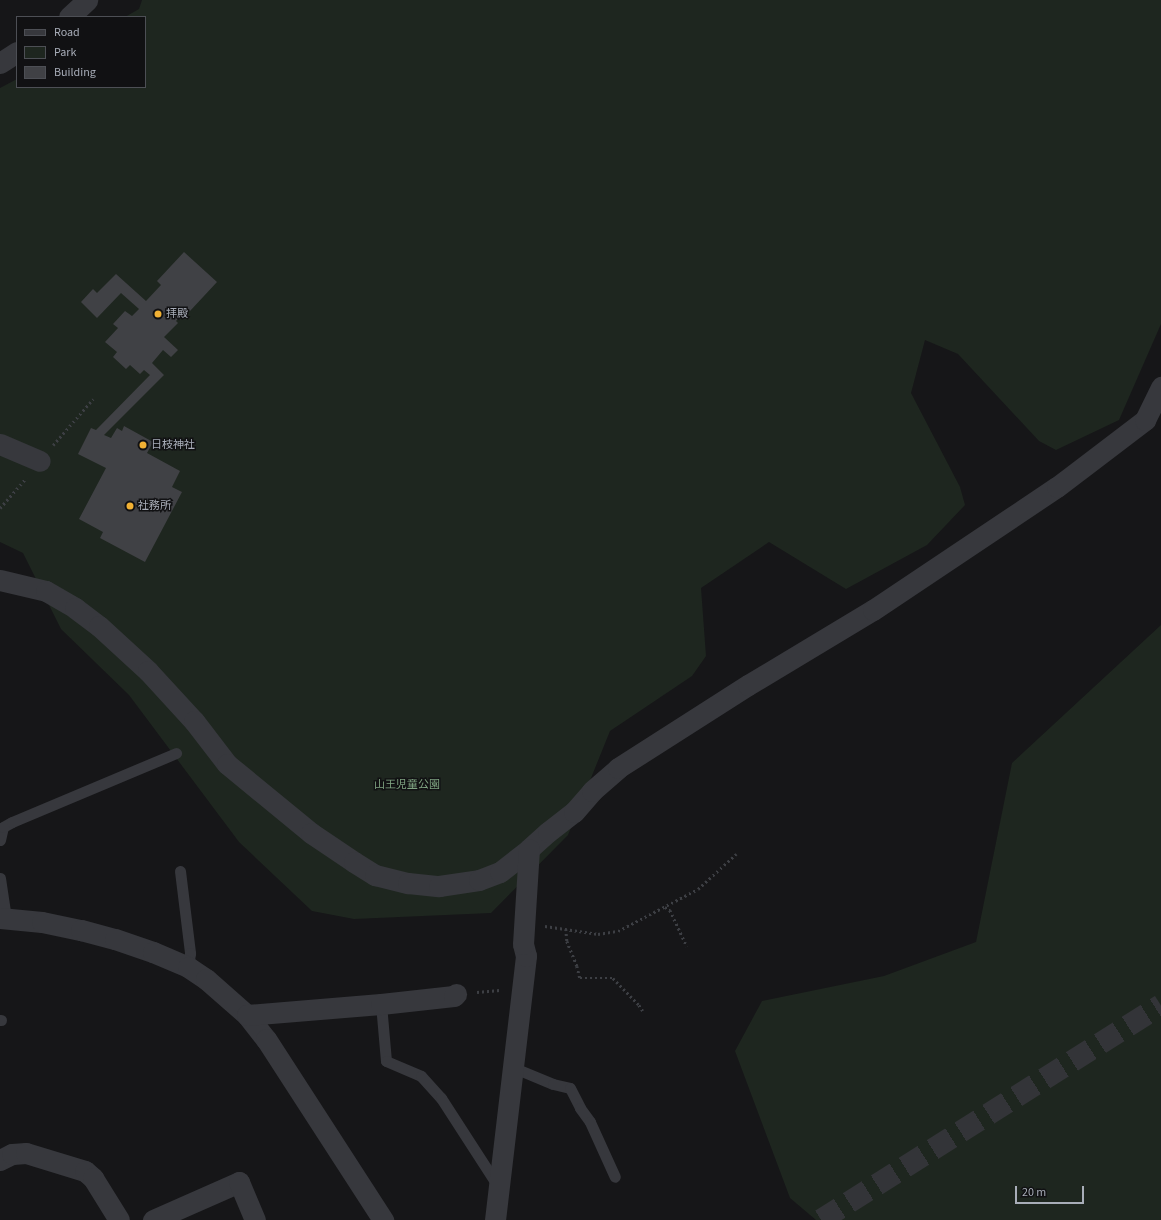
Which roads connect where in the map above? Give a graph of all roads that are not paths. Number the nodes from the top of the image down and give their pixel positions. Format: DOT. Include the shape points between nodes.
graph roads {
  1 [pos="87,0"];
  2 [pos="71,16"];
  3 [pos="16,53"];
  4 [pos="0,63"];
  5 [pos="1161,387"];
  6 [pos="0,444"];
  7 [pos="40,461"];
  8 [pos="0,580"];
  9 [pos="176,753"];
  10 [pos="1,834"];
  11 [pos="529,849"];
  12 [pos="180,871"];
  13 [pos="0,878"];
  14 [pos="3,918"];
  15 [pos="188,967"];
  16 [pos="456,994"];
  17 [pos="381,1004"];
  18 [pos="247,1015"];
  19 [pos="512,1067"];
  20 [pos="0,1160"];
  21 [pos="615,1177"];
  22 [pos="498,1187"];
  23 [pos="119,1220"];
  24 [pos="153,1220"];
  25 [pos="255,1220"];
  26 [pos="383,1220"];
  27 [pos="494,1220"];
  1 -- 2 [label="street"];
  3 -- 4 [label="street"];
  5 -- 11 [label="street" via="1145,420 1058,487 873,610 748,685 618,768 592,791 574,812"];
  6 -- 7 [label="street"];
  8 -- 11 [label="street" via="46,591 99,626 148,671 194,721 227,764 311,833 375,875 439,886 478,880 500,872"];
  9 -- 10 [label="lane" via="12,822 3,827"];
  11 -- 19 [label="street" via="523,944 526,956"];
  12 -- 15 [label="lane" via="190,953"];
  13 -- 14 [label="lane"];
  14 -- 15 [label="street" via="81,930 153,952"];
  15 -- 18 [label="street" via="206,979"];
  16 -- 17 [label="street"];
  17 -- 18 [label="street"];
  17 -- 22 [label="lane" via="386,1061 421,1076 441,1098"];
  18 -- 26 [label="street" via="282,1062"];
  19 -- 21 [label="lane" via="553,1084 570,1088 590,1122"];
  19 -- 22 [label="street"];
  20 -- 23 [label="street" via="12,1154 26,1154 85,1171 93,1178"];
  22 -- 27 [label="street"];
  24 -- 25 [label="street" via="239,1182"];
}
